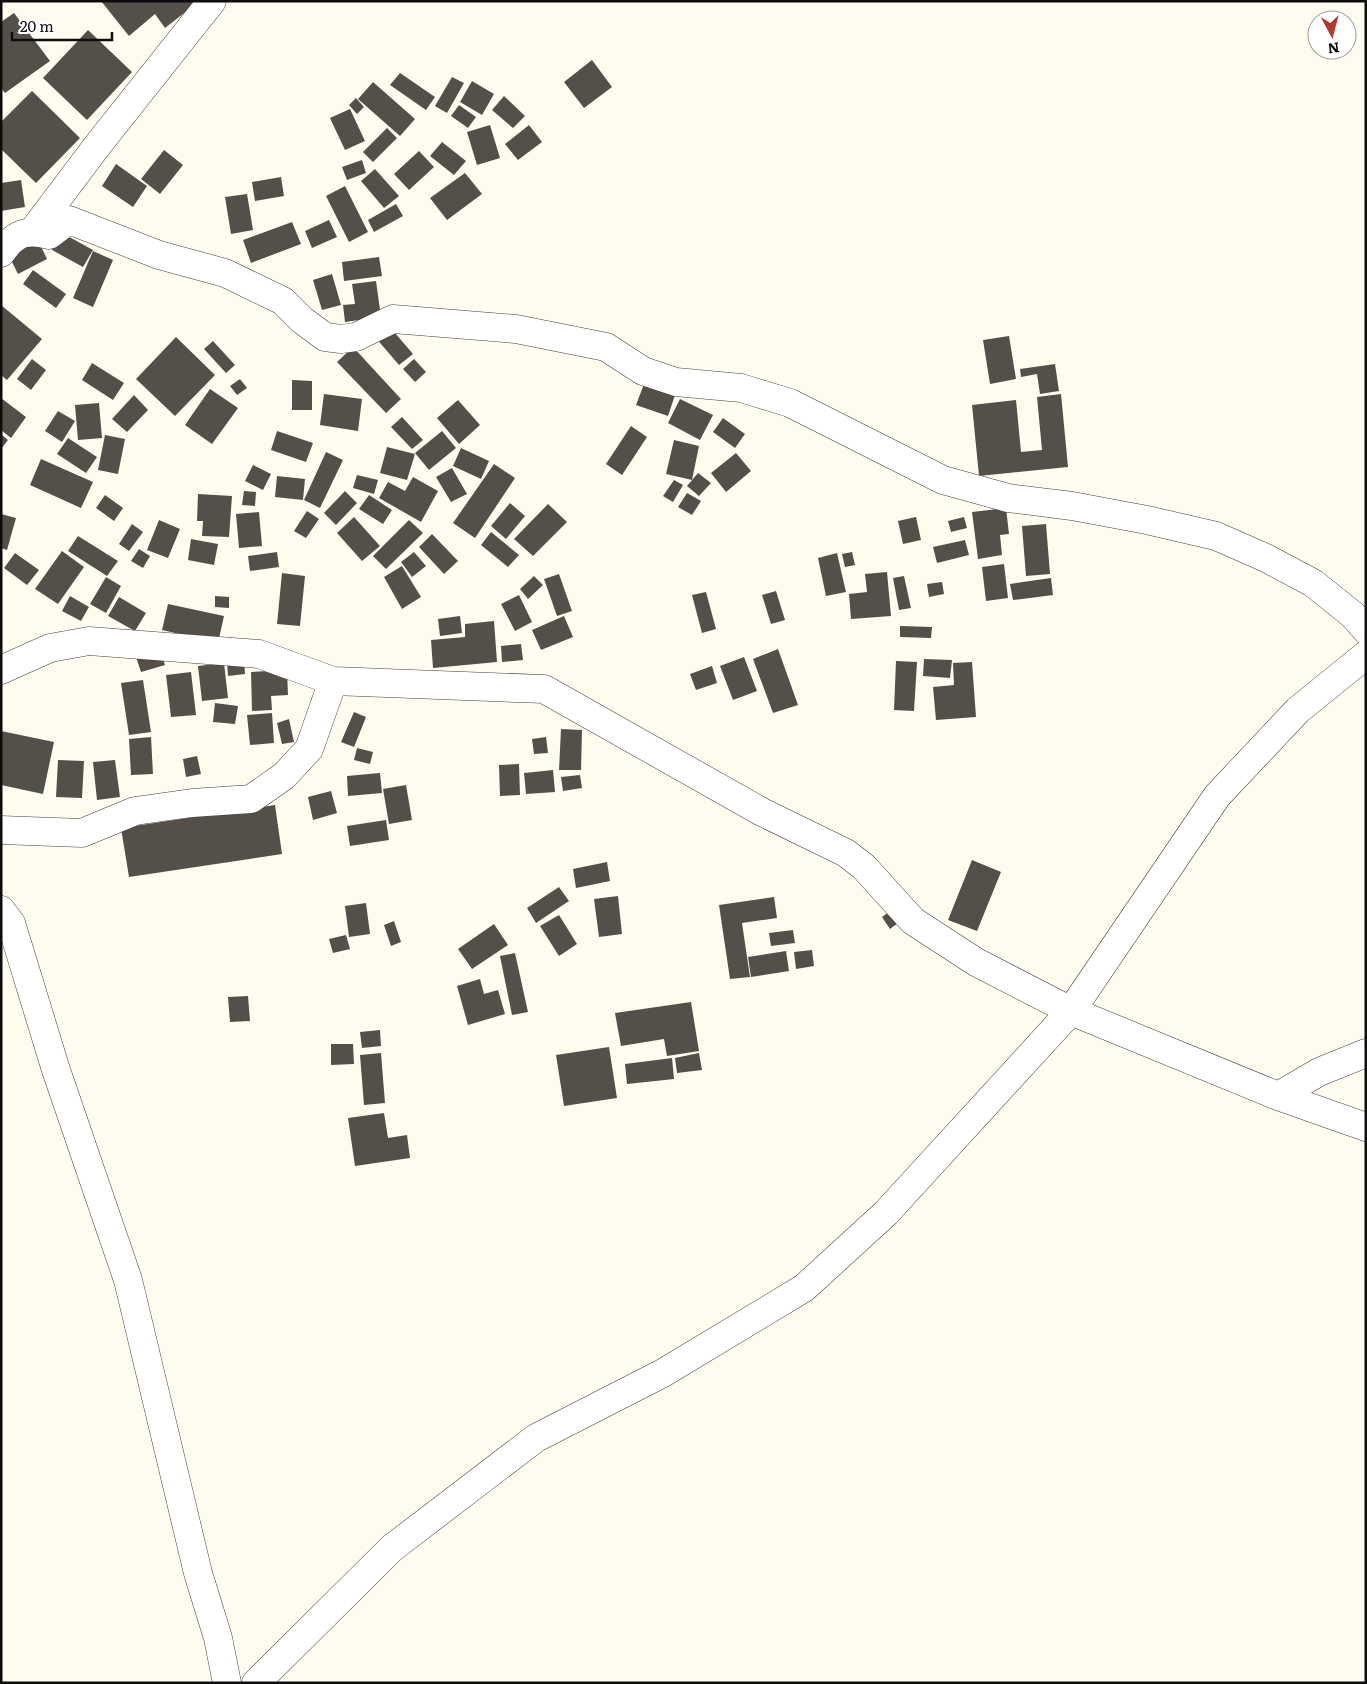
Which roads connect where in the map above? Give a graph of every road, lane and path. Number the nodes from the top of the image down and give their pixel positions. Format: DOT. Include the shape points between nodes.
graph roads {
  1 [pos="208,3"];
  2 [pos="33,231"];
  3 [pos="1,253"];
  4 [pos="1366,630"];
  5 [pos="1366,655"];
  6 [pos="1,670"];
  7 [pos="333,681"];
  8 [pos="1,830"];
  9 [pos="1,910"];
  10 [pos="1071,1010"];
  11 [pos="1366,1053"];
  12 [pos="1278,1096"];
  13 [pos="1366,1127"];
  14 [pos="227,1683"];
  15 [pos="256,1683"];
  1 -- 2 [label="street"];
  2 -- 3 [label="street" via="21,234"];
  2 -- 4 [label="street" via="49,235 69,220 160,255 226,273 283,301 326,337 356,337 392,318 516,328 606,347 643,371 676,382 741,388 790,403 943,480 1008,498 1072,506 1216,536 1313,582"];
  5 -- 10 [label="street" via="1298,710 1217,796"];
  6 -- 7 [label="street" via="50,648 89,641 259,654"];
  7 -- 8 [label="street" via="310,749 284,776 251,799 192,802 134,811 82,833"];
  7 -- 10 [label="street" via="544,689 762,812 846,853 864,867 913,921 976,962"];
  9 -- 14 [label="street" via="11,923 56,1070 128,1280"];
  10 -- 12 [label="street"];
  10 -- 15 [label="street" via="886,1213 804,1288 663,1373 536,1438 392,1548"];
  11 -- 12 [label="street" via="1319,1072"];
  12 -- 13 [label="street"];
}
